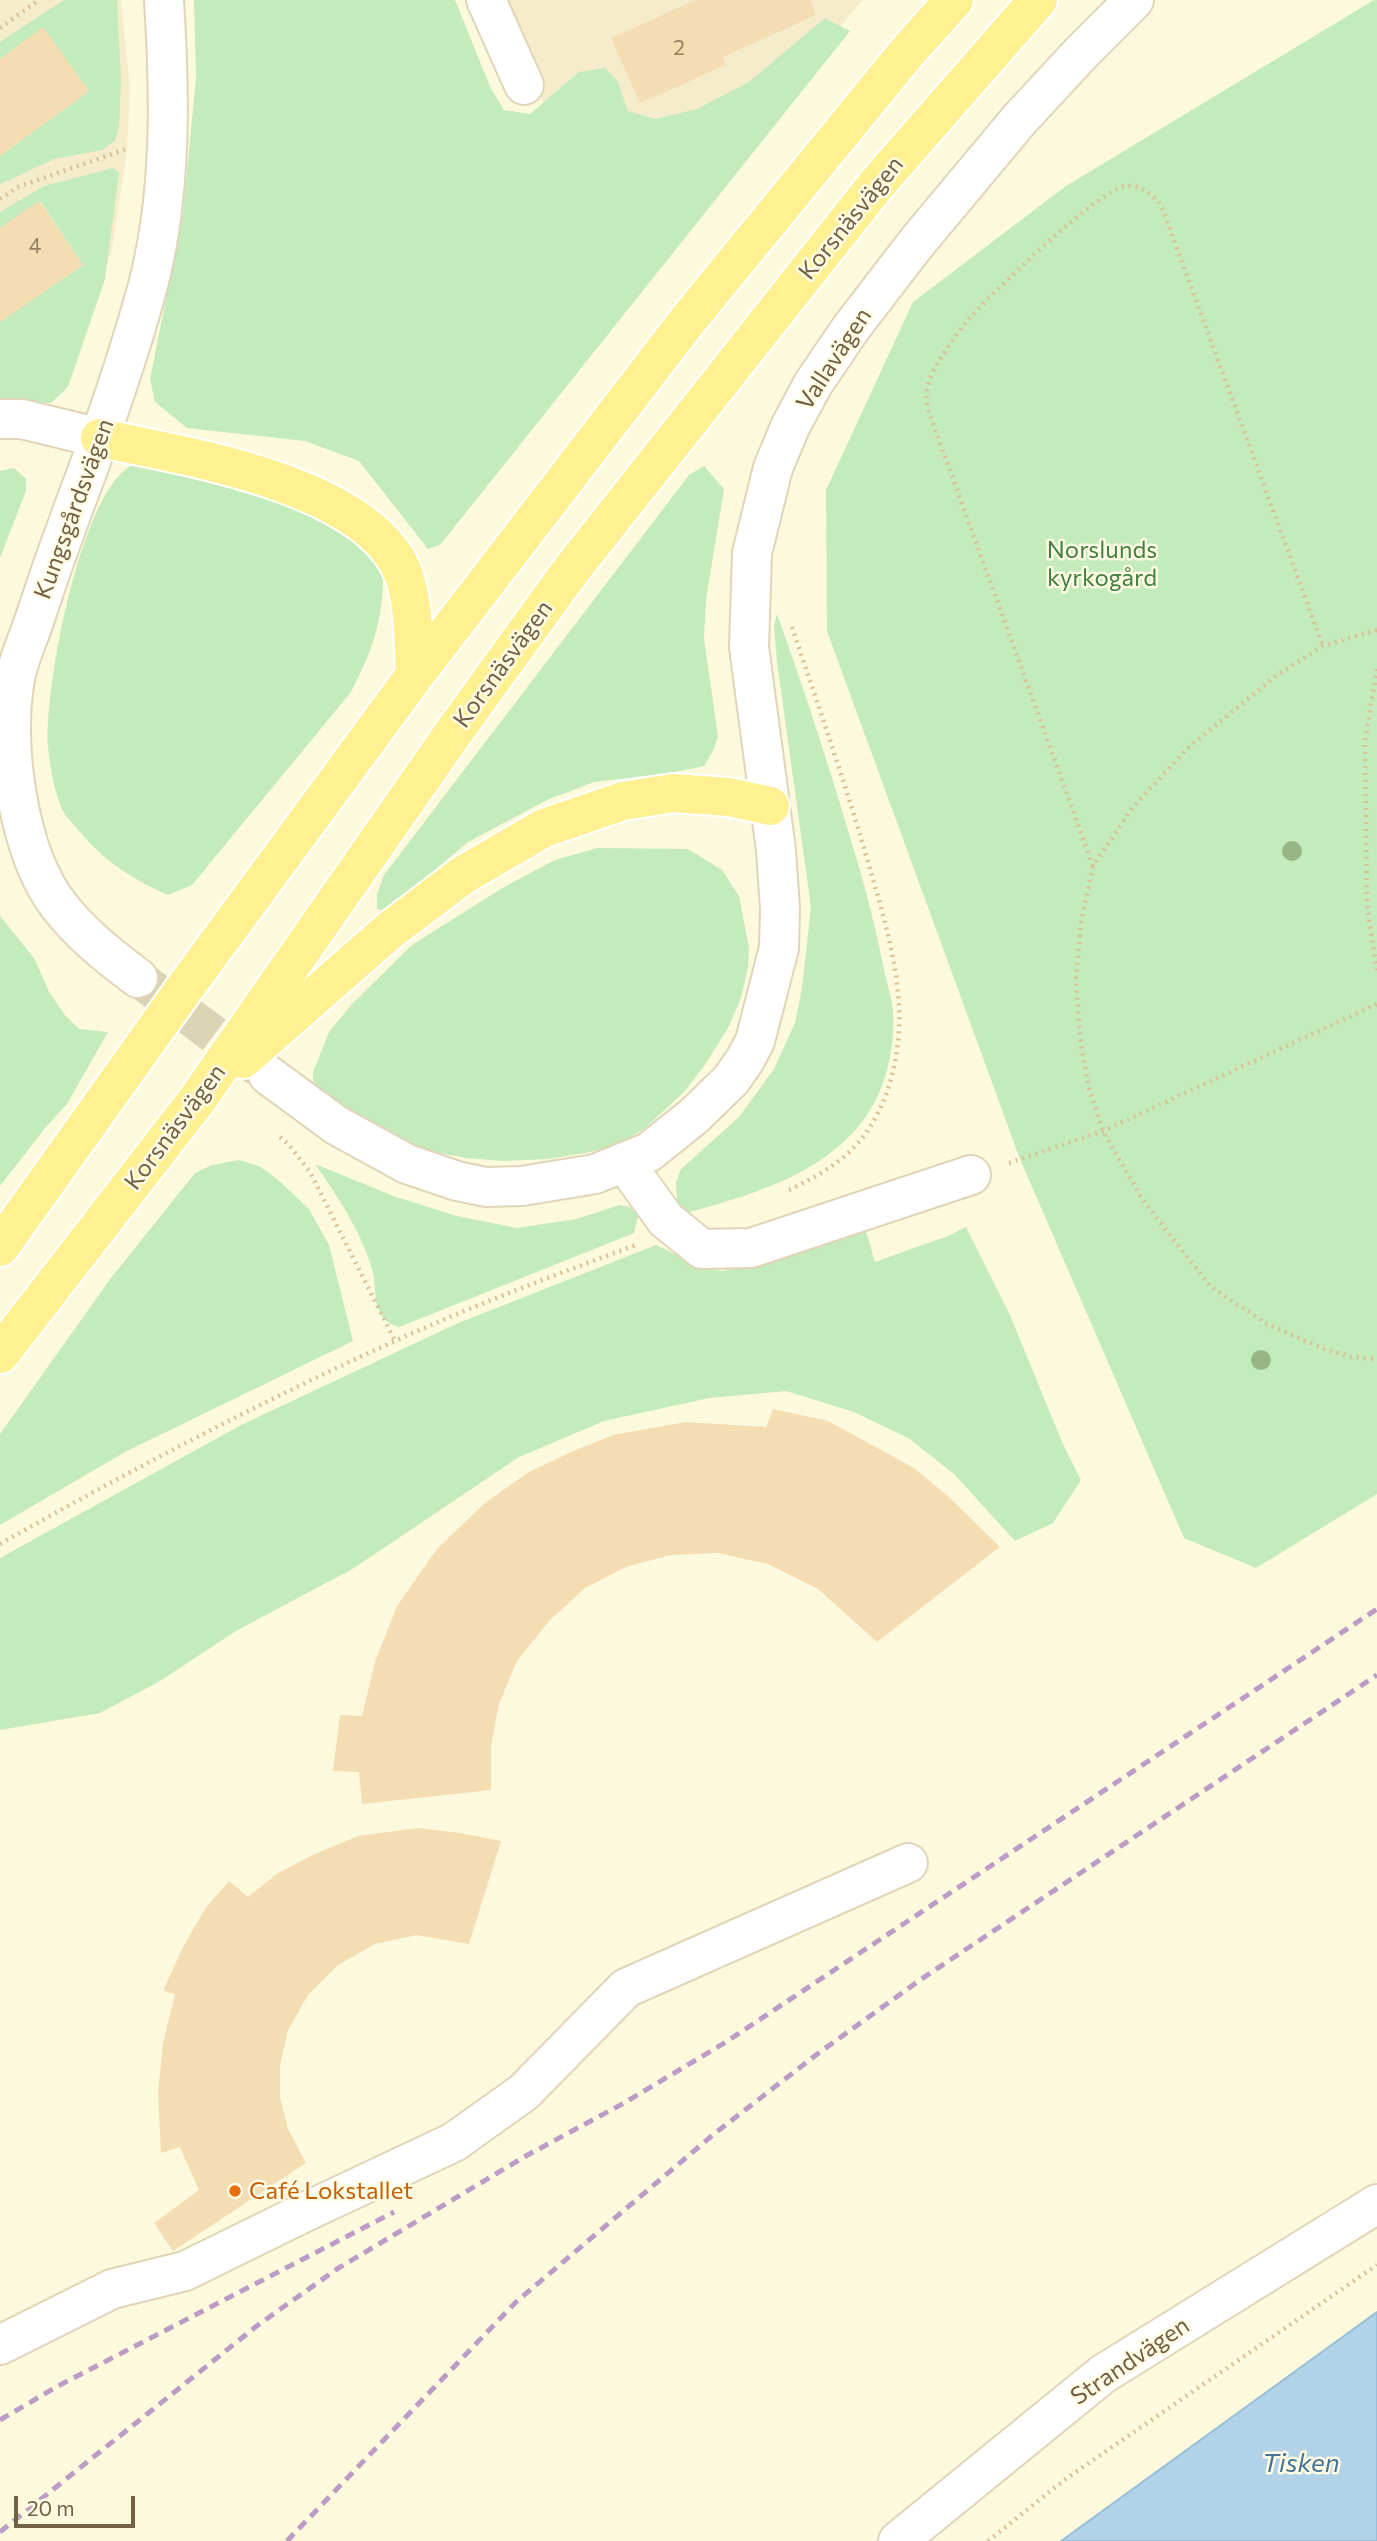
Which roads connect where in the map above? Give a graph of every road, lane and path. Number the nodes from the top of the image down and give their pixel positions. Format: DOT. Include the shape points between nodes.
graph roads {
  1 [pos="39,0"];
  2 [pos="164,0"];
  3 [pos="486,0"];
  4 [pos="954,0"];
  5 [pos="1038,0"];
  6 [pos="1134,0"];
  7 [pos="0,28"];
  8 [pos="524,85"];
  9 [pos="131,160"];
  10 [pos="0,199"];
  11 [pos="0,419"];
  12 [pos="100,438"];
  13 [pos="1377,630"];
  14 [pos="1323,646"];
  15 [pos="1377,669"];
  16 [pos="415,675"];
  17 [pos="770,806"];
  18 [pos="1093,866"];
  19 [pos="1377,973"];
  20 [pos="138,978"];
  21 [pos="1377,1004"];
  22 [pos="268,1075"];
  23 [pos="197,1100"];
  24 [pos="1103,1131"];
  25 [pos="278,1135"];
  26 [pos="624,1162"];
  27 [pos="971,1175"];
  28 [pos="0,1247"];
  29 [pos="395,1341"];
  30 [pos="0,1354"];
  31 [pos="1377,1359"];
  32 [pos="908,1863"];
  33 [pos="1377,2204"];
  34 [pos="1377,2265"];
  35 [pos="0,2345"];
  36 [pos="898,2541"];
  37 [pos="988,2541"];
  1 -- 7 [label="path"];
  2 -- 12 [label="street, Kungsgårdsvägen" via="169,78 162,211 148,286"];
  3 -- 8 [label="street"];
  4 -- 16 [label="main road" via="688,320"];
  5 -- 23 [label="main road, Korsnäsvägen" via="876,185 569,573"];
  6 -- 17 [label="street, Vallavägen" via="1019,120 918,241 851,328 790,428 773,468 752,553 749,647"];
  9 -- 10 [label="path" via="132,146 18,187"];
  11 -- 12 [label="street" via="22,419"];
  12 -- 16 [label="main road" via="269,479 363,523 400,565 411,604"];
  12 -- 20 [label="street, Kungsgårdsvägen" via="16,675 10,724 21,814 44,882 60,907 94,942"];
  13 -- 14 [label="path"];
  14 -- 18 [label="path" via="1277,675 1189,747 1133,807"];
  14 -- 18 [label="path" via="1161,205 1151,192 1127,186 1112,191 999,287 965,323 932,373 926,391 927,407"];
  15 -- 19 [label="path" via="1365,741 1367,905"];
  16 -- 28 [label="main road"];
  17 -- 23 [label="main road" via="673,793 624,801 544,828 463,875 389,931"];
  17 -- 26 [label="street" via="779,948 755,1041 731,1080 694,1116 649,1152"];
  18 -- 24 [label="path" via="1076,977 1080,1040"];
  21 -- 24 [label="path"];
  22 -- 26 [label="street" via="336,1125 407,1164 457,1181 486,1187 522,1186 596,1174"];
  23 -- 30 [label="main road, Korsnäsvägen"];
  24 -- 27 [label="path"];
  24 -- 31 [label="path" via="1144,1202 1211,1287 1267,1324 1324,1349"];
  25 -- 29 [label="path" via="310,1172"];
  26 -- 27 [label="street" via="666,1220 702,1249 751,1248"];
  32 -- 35 [label="street" via="626,1988 524,2092 454,2142 185,2271 112,2289"];
  33 -- 36 [label="street, Strandvägen" via="1103,2374"];
  34 -- 37 [label="path" via="1068,2478"];
}
